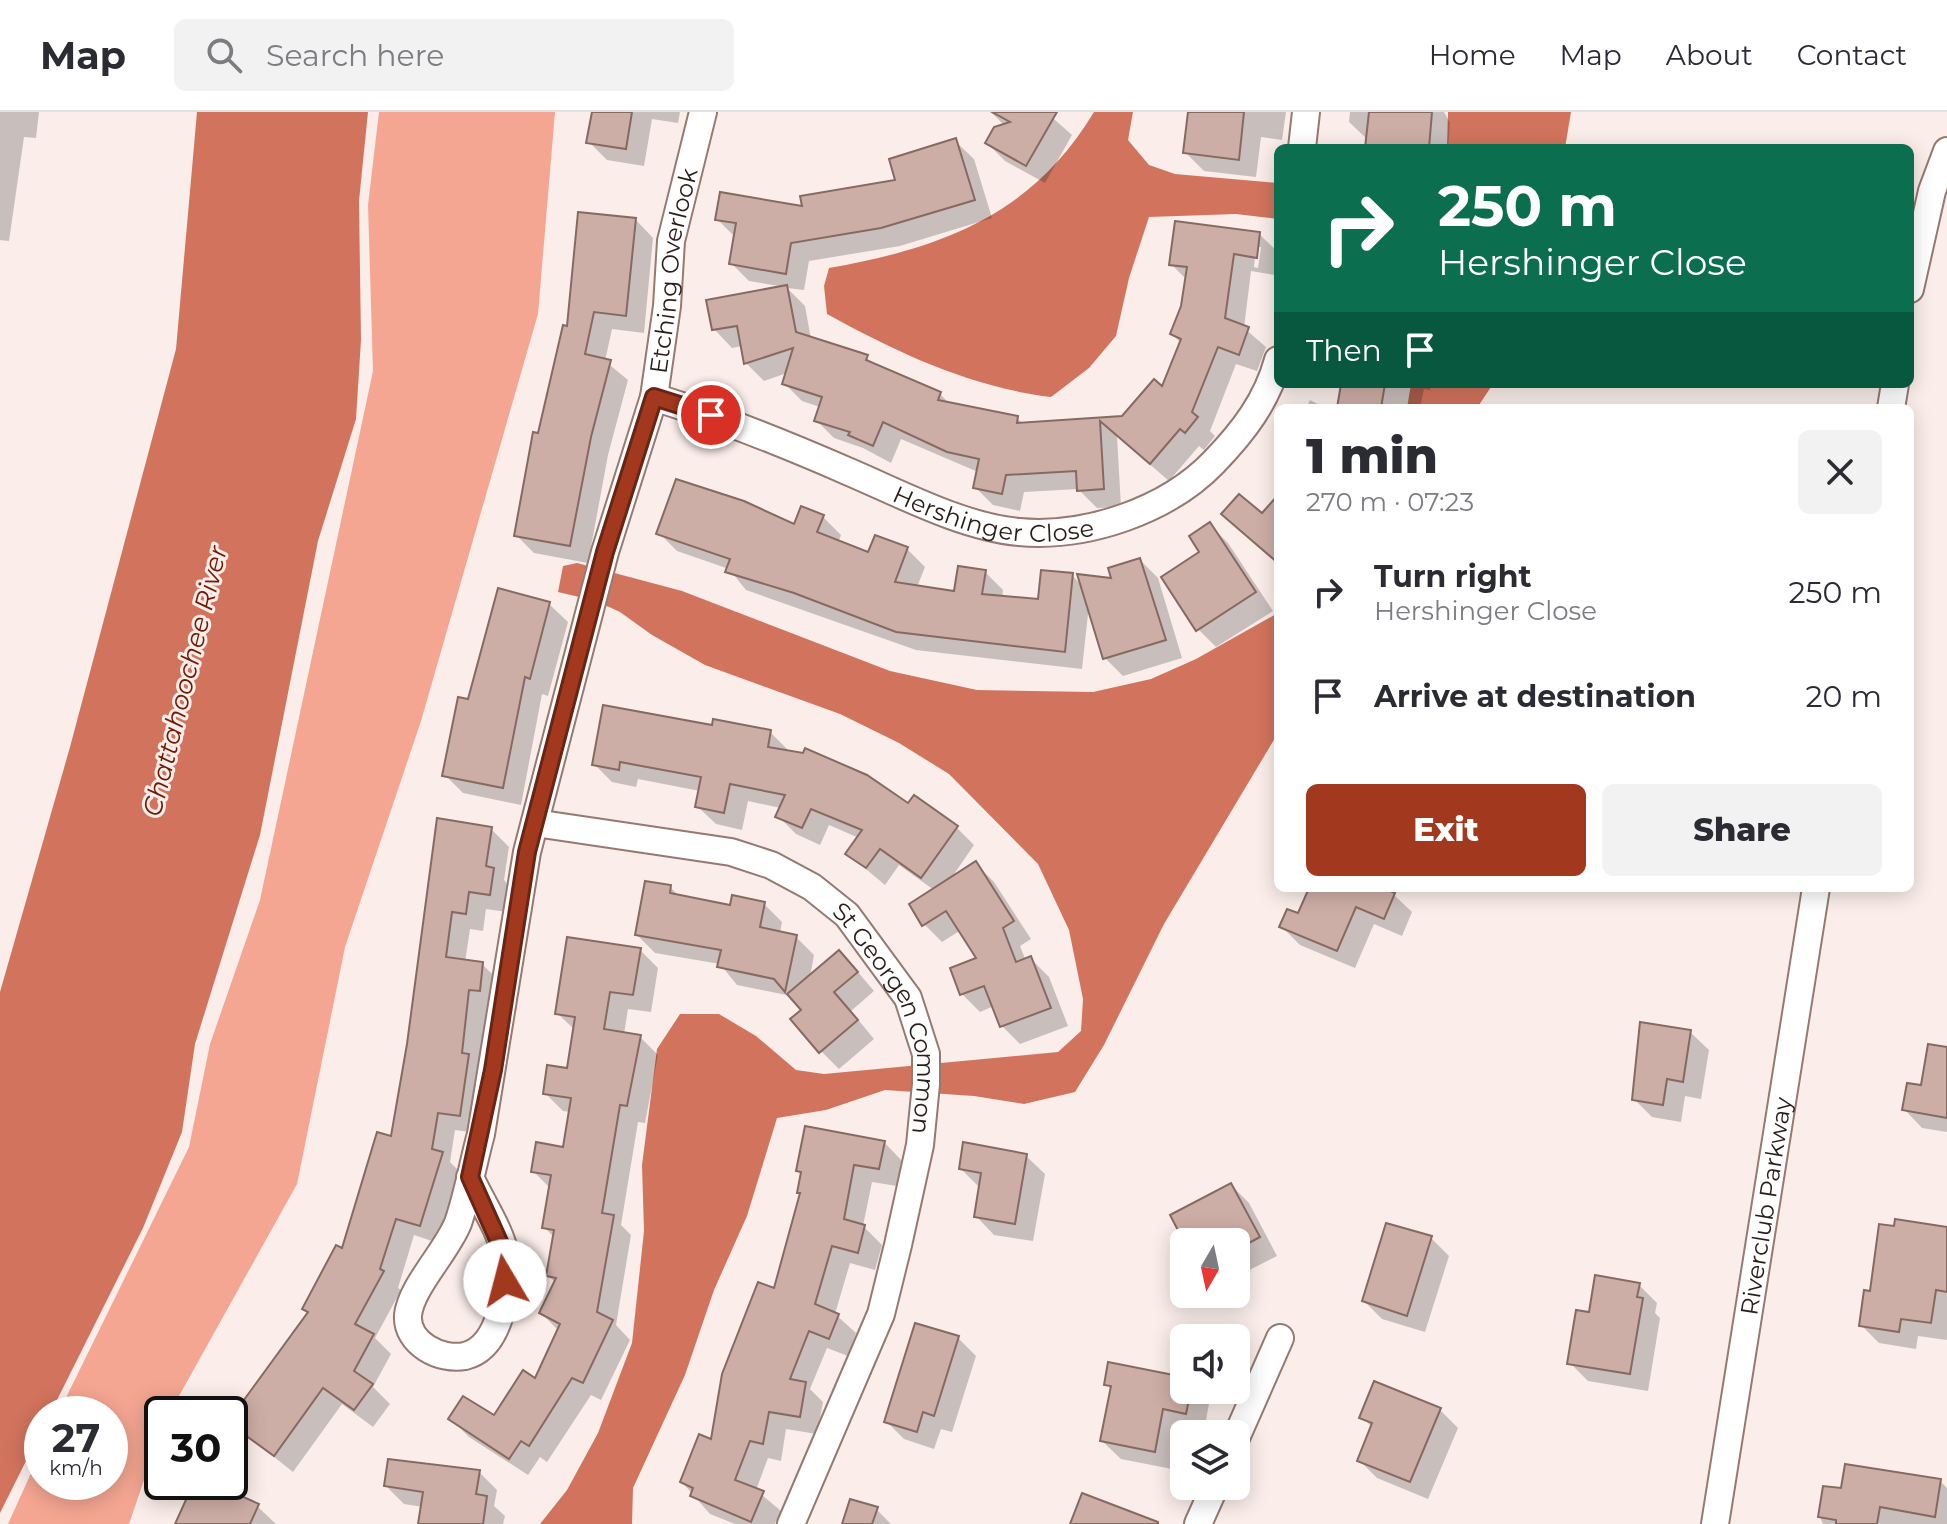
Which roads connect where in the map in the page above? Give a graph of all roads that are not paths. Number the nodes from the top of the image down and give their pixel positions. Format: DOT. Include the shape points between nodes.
graph roads {
  1 [pos="703,112"];
  2 [pos="1306,112"];
  3 [pos="1302,144"];
  4 [pos="1947,151"];
  5 [pos="1914,271"];
  6 [pos="1274,370"];
  7 [pos="654,397"];
  8 [pos="535,823"];
  9 [pos="1815,892"];
  10 [pos="470,1177"];
  11 [pos="1280,1338"];
  12 [pos="1244,1420"];
  13 [pos="1209,1500"];
  14 [pos="791,1524"];
  15 [pos="1198,1524"];
  16 [pos="1715,1524"];
  1 -- 7 [label="street, Etching Overlook" via="671,241"];
  2 -- 3 [label="street"];
  4 -- 5 [label="street"];
  6 -- 7 [label="street, Hershinger Close" via="1258,409 1192,485 1084,529 1018,532 943,512 739,424"];
  7 -- 8 [label="street, Etching Overlook" via="586,619"];
  8 -- 10 [label="street, Etching Overlook"];
  8 -- 14 [label="street, St Georgen Common" via="731,852 771,865 812,887 847,915 908,998 926,1054 920,1145 881,1314"];
  9 -- 16 [label="street, Riverclub Parkway"];
  10 -- 10 [label="street, Etching Overlook" via="457,1225 408,1315 412,1334 441,1356 467,1356 486,1340 505,1309 504,1253"];
  11 -- 12 [label="street"];
  13 -- 15 [label="street"];
}
